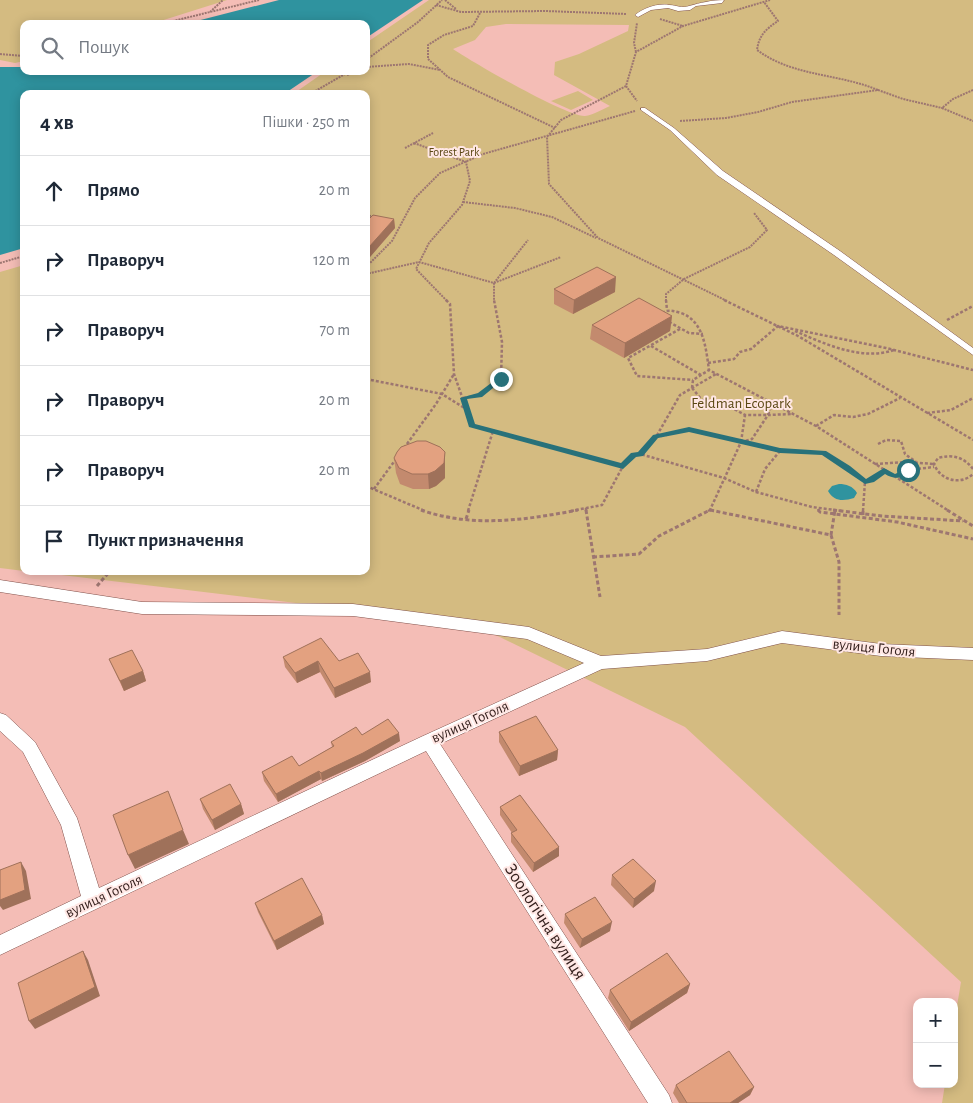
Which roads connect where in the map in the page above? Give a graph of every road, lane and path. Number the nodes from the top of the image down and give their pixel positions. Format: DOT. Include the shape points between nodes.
graph roads {
  1 [pos="223,0"];
  2 [pos="259,0"];
  3 [pos="444,0"];
  4 [pos="653,0"];
  5 [pos="721,0"];
  6 [pos="770,0"];
  7 [pos="764,2"];
  8 [pos="436,5"];
  9 [pos="650,8"];
  10 [pos="210,12"];
  11 [pos="461,12"];
  12 [pos="480,13"];
  13 [pos="638,15"];
  14 [pos="177,20"];
  15 [pos="683,26"];
  16 [pos="636,52"];
  17 [pos="0,54"];
  18 [pos="20,56"];
  19 [pos="370,57"];
  20 [pos="370,67"];
  21 [pos="440,70"];
  22 [pos="344,75"];
  23 [pos="347,75"];
  24 [pos="340,78"];
  25 [pos="626,86"];
  26 [pos="318,90"];
  27 [pos="878,90"];
  28 [pos="973,90"];
  29 [pos="942,108"];
  30 [pos="644,109"];
  31 [pos="660,121"];
  32 [pos="973,121"];
  33 [pos="554,128"];
  34 [pos="432,134"];
  35 [pos="547,137"];
  36 [pos="414,143"];
  37 [pos="406,148"];
  38 [pos="466,162"];
  39 [pos="463,202"];
  40 [pos="770,207"];
  41 [pos="370,216"];
  42 [pos="375,217"];
  43 [pos="393,221"];
  44 [pos="402,224"];
  45 [pos="528,240"];
  46 [pos="612,245"];
  47 [pos="20,257"];
  48 [pos="560,257"];
  49 [pos="419,262"];
  50 [pos="0,263"];
  51 [pos="370,263"];
  52 [pos="370,273"];
  53 [pos="684,279"];
  54 [pos="494,283"];
  55 [pos="973,306"];
  56 [pos="667,310"];
  57 [pos="778,326"];
  58 [pos="936,326"];
  59 [pos="789,328"];
  60 [pos="680,329"];
  61 [pos="703,334"];
  62 [pos="650,346"];
  63 [pos="895,350"];
  64 [pos="973,352"];
  65 [pos="708,363"];
  66 [pos="710,370"];
  67 [pos="973,370"];
  68 [pos="454,374"];
  69 [pos="717,374"];
  70 [pos="701,375"];
  71 [pos="370,380"];
  72 [pos="694,380"];
  73 [pos="692,388"];
  74 [pos="442,394"];
  75 [pos="901,397"];
  76 [pos="463,398"];
  77 [pos="973,398"];
  78 [pos="772,403"];
  79 [pos="467,409"];
  80 [pos="926,413"];
  81 [pos="793,414"];
  82 [pos="745,415"];
  83 [pos="768,415"];
  84 [pos="816,426"];
  85 [pos="493,431"];
  86 [pos="656,436"];
  87 [pos="973,440"];
  88 [pos="741,442"];
  89 [pos="878,444"];
  90 [pos="402,451"];
  91 [pos="780,451"];
  92 [pos="640,454"];
  93 [pos="397,458"];
  94 [pos="916,462"];
  95 [pos="875,464"];
  96 [pos="972,464"];
  97 [pos="934,465"];
  98 [pos="623,466"];
  99 [pos="973,469"];
  100 [pos="884,470"];
  101 [pos="973,474"];
  102 [pos="895,477"];
  103 [pos="724,478"];
  104 [pos="865,482"];
  105 [pos="370,488"];
  106 [pos="374,489"];
  107 [pos="756,492"];
  108 [pos="586,508"];
  109 [pos="710,510"];
  110 [pos="835,512"];
  111 [pos="863,516"];
  112 [pos="902,517"];
  113 [pos="466,519"];
  114 [pos="963,521"];
  115 [pos="903,524"];
  116 [pos="973,526"];
  117 [pos="831,535"];
  118 [pos="973,539"];
  119 [pos="593,557"];
  120 [pos="0,586"];
  121 [pos="600,597"];
  122 [pos="839,615"];
  123 [pos="973,654"];
  124 [pos="600,663"];
  125 [pos="0,720"];
  126 [pos="429,741"];
  127 [pos="93,902"];
  128 [pos="0,945"];
  129 [pos="661,1103"];
  1 -- 10 [label="path"];
  2 -- 10 [label="path"];
  3 -- 8 [label="path"];
  3 -- 11 [label="path"];
  4 -- 9 [label="street"];
  5 -- 9 [label="street" via="690,8"];
  6 -- 7 [label="path"];
  7 -- 15 [label="path"];
  7 -- 27 [label="path" via="778,21 764,30 757,50 772,61 799,72 859,82"];
  8 -- 11 [label="path"];
  8 -- 19 [label="path"];
  9 -- 13 [label="street"];
  10 -- 14 [label="path"];
  11 -- 12 [label="path"];
  12 -- 13 [label="path" via="545,11"];
  12 -- 21 [label="path" via="473,26 444,35 428,45 428,59"];
  13 -- 15 [label="path"];
  13 -- 16 [label="path"];
  15 -- 16 [label="path"];
  16 -- 25 [label="path"];
  17 -- 18 [label="path"];
  20 -- 21 [label="path" via="409,64"];
  21 -- 33 [label="path" via="448,77"];
  22 -- 24 [label="path"];
  23 -- 24 [label="path"];
  24 -- 26 [label="path"];
  25 -- 30 [label="path"];
  25 -- 33 [label="path" via="560,120"];
  27 -- 29 [label="path"];
  27 -- 31 [label="path" via="792,102 758,112 707,120"];
  28 -- 29 [label="path"];
  29 -- 32 [label="path"];
  30 -- 31 [label="street"];
  30 -- 35 [label="path"];
  31 -- 40 [label="street" via="720,173"];
  33 -- 35 [label="path"];
  34 -- 36 [label="path"];
  35 -- 38 [label="path" via="483,154"];
  35 -- 46 [label="path" via="549,184 598,238"];
  36 -- 37 [label="path"];
  36 -- 38 [label="path"];
  38 -- 39 [label="path" via="470,181"];
  38 -- 44 [label="path" via="440,173 415,198"];
  39 -- 46 [label="path" via="515,208 552,217"];
  39 -- 49 [label="path" via="429,243"];
  40 -- 53 [label="path" via="753,212 768,230 750,247"];
  40 -- 58 [label="street"];
  41 -- 42 [label="path"];
  43 -- 44 [label="path"];
  44 -- 51 [label="path" via="392,241"];
  45 -- 54 [label="path"];
  46 -- 53 [label="path"];
  47 -- 50 [label="path"];
  48 -- 54 [label="path"];
  49 -- 52 [label="path"];
  49 -- 54 [label="path"];
  49 -- 68 [label="path" via="416,269 450,304"];
  53 -- 56 [label="path" via="666,294"];
  53 -- 57 [label="path"];
  54 -- 76 [label="path" via="493,295 502,342 501,379 480,395"];
  55 -- 58 [label="path"];
  56 -- 60 [label="path" via="661,312 665,319"];
  56 -- 61 [label="path" via="694,320"];
  57 -- 59 [label="path"];
  57 -- 65 [label="path" via="734,359"];
  57 -- 75 [label="path"];
  58 -- 64 [label="street"];
  59 -- 63 [label="path"];
  59 -- 63 [label="path" via="822,343 853,351 876,355"];
  60 -- 61 [label="path"];
  60 -- 62 [label="path"];
  61 -- 65 [label="path"];
  62 -- 70 [label="path"];
  62 -- 72 [label="path" via="628,358 637,376"];
  63 -- 67 [label="path"];
  65 -- 66 [label="path"];
  66 -- 69 [label="path"];
  66 -- 70 [label="path"];
  68 -- 74 [label="path"];
  68 -- 76 [label="path"];
  69 -- 73 [label="path"];
  69 -- 78 [label="path"];
  70 -- 72 [label="path"];
  71 -- 74 [label="path"];
  72 -- 73 [label="path"];
  73 -- 82 [label="path" via="702,400 719,401"];
  73 -- 86 [label="path" via="680,395"];
  74 -- 79 [label="path"];
  74 -- 90 [label="path"];
  75 -- 80 [label="path"];
  75 -- 84 [label="path" via="864,416 834,415"];
  76 -- 79 [label="path"];
  77 -- 80 [label="path" via="951,410"];
  78 -- 81 [label="path"];
  78 -- 83 [label="path"];
  79 -- 85 [label="path" via="472,426"];
  80 -- 87 [label="path"];
  81 -- 83 [label="path"];
  81 -- 84 [label="path"];
  82 -- 83 [label="path"];
  82 -- 88 [label="path"];
  83 -- 88 [label="path" via="752,439"];
  84 -- 95 [label="path"];
  85 -- 98 [label="path"];
  85 -- 113 [label="path"];
  86 -- 88 [label="path" via="689,430"];
  86 -- 92 [label="path"];
  88 -- 91 [label="path"];
  88 -- 103 [label="path"];
  89 -- 94 [label="path" via="886,440 900,441 905,456"];
  91 -- 104 [label="path" via="824,453"];
  91 -- 107 [label="path" via="762,470"];
  92 -- 98 [label="path" via="634,455"];
  92 -- 103 [label="path"];
  93 -- 106 [label="path"];
  94 -- 95 [label="path"];
  94 -- 97 [label="path"];
  95 -- 100 [label="path"];
  96 -- 97 [label="path" via="948,456 938,458"];
  96 -- 99 [label="path"];
  97 -- 101 [label="path" via="940,474 952,480 964,480"];
  97 -- 102 [label="path" via="908,470"];
  98 -- 108 [label="path" via="602,505"];
  100 -- 102 [label="path"];
  100 -- 104 [label="path"];
  102 -- 114 [label="path"];
  103 -- 107 [label="path"];
  103 -- 109 [label="path"];
  104 -- 111 [label="path"];
  105 -- 106 [label="path"];
  106 -- 113 [label="path" via="438,515"];
  107 -- 110 [label="path" via="818,508 820,512"];
  108 -- 113 [label="path" via="496,523"];
  108 -- 119 [label="path"];
  109 -- 117 [label="path"];
  109 -- 119 [label="path" via="659,536 639,554"];
  110 -- 111 [label="path"];
  110 -- 117 [label="path"];
  111 -- 112 [label="path"];
  111 -- 115 [label="path"];
  112 -- 114 [label="path"];
  112 -- 115 [label="path"];
  114 -- 116 [label="path"];
  115 -- 118 [label="path"];
  117 -- 122 [label="path" via="839,562"];
  119 -- 121 [label="path"];
  120 -- 124 [label="street" via="142,608 353,610 529,633"];
  123 -- 124 [label="street, вулиця Гоголя" via="880,650 782,638 707,656"];
  124 -- 126 [label="street, вулиця Гоголя"];
  125 -- 127 [label="street" via="29,746 70,824"];
  126 -- 127 [label="street, вулиця Гоголя"];
  126 -- 129 [label="street, Зоологічна вулиця"];
  127 -- 128 [label="street, вулиця Гоголя"];
}
